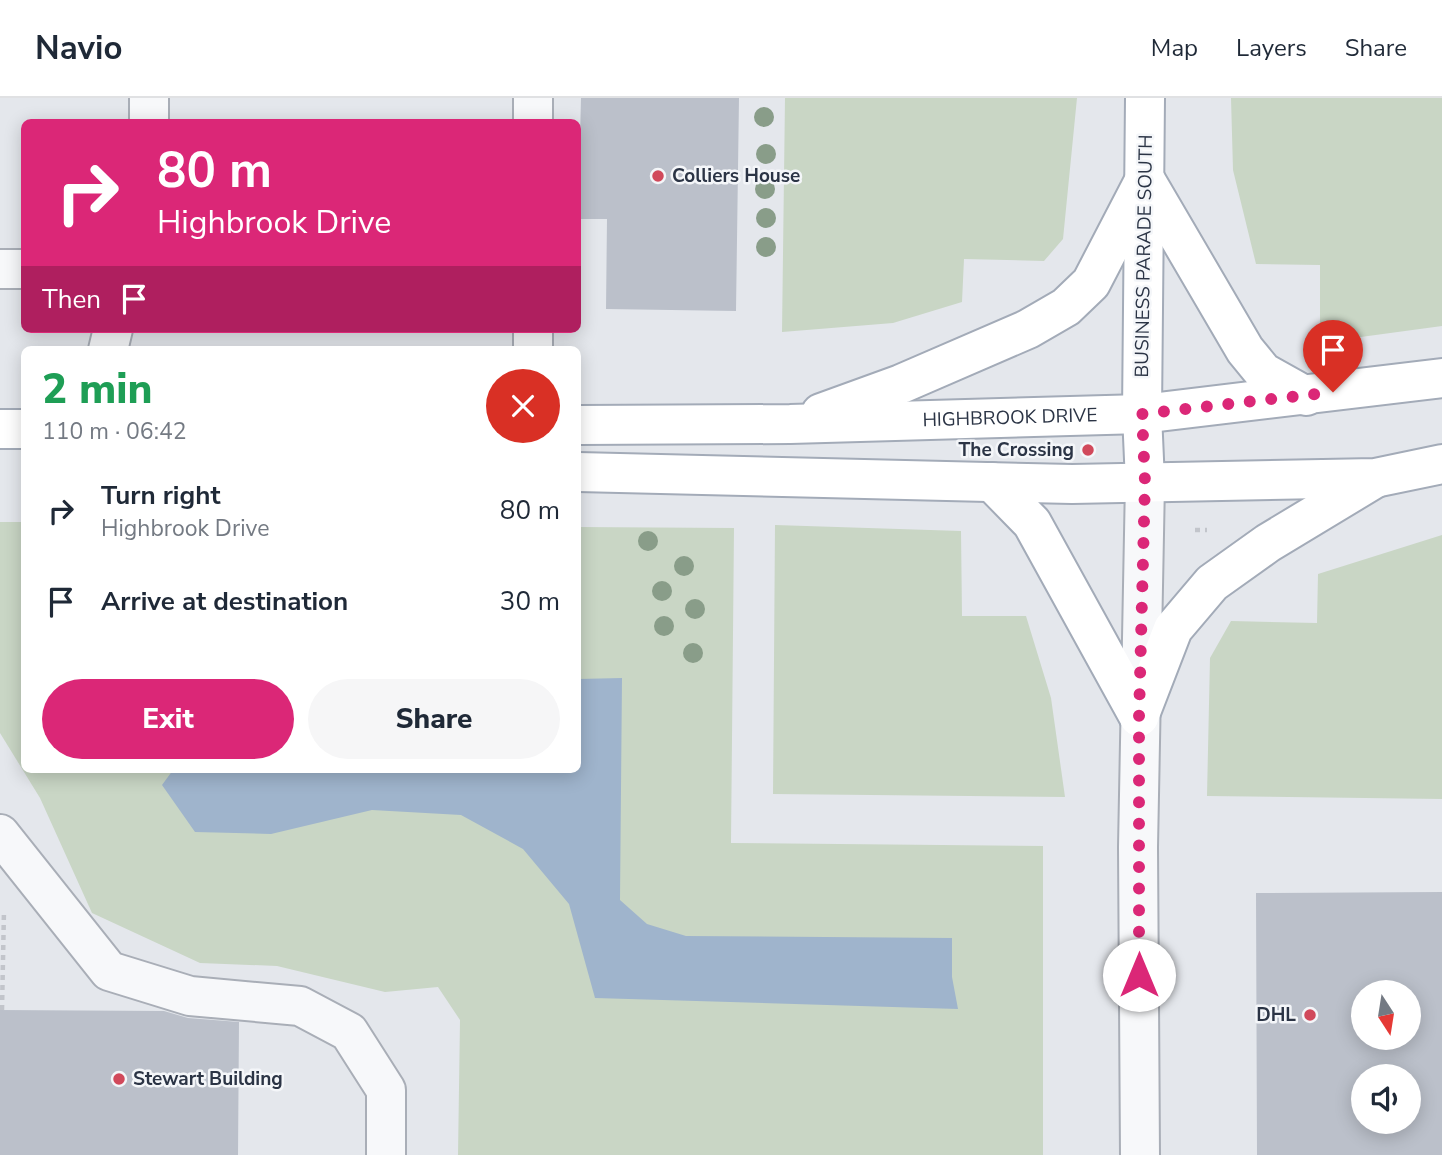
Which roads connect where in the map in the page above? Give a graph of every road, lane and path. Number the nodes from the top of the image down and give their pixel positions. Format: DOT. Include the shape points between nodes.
graph roads {
  1 [pos="149,98"];
  2 [pos="533,98"];
  3 [pos="1145,98"];
  4 [pos="149,119"];
  5 [pos="533,119"];
  6 [pos="1145,179"];
  7 [pos="0,269"];
  8 [pos="21,269"];
  9 [pos="1442,377"];
  10 [pos="1306,396"];
  11 [pos="1142,414"];
  12 [pos="790,424"];
  13 [pos="581,425"];
  14 [pos="0,429"];
  15 [pos="21,429"];
  16 [pos="1442,464"];
  17 [pos="581,472"];
  18 [pos="1375,478"];
  19 [pos="992,482"];
  20 [pos="1145,482"];
  21 [pos="1139,717"];
  22 [pos="0,834"];
  23 [pos="0,904"];
  24 [pos="2,1010"];
  25 [pos="386,1155"];
  26 [pos="1140,1155"];
  1 -- 4 [label="street"];
  2 -- 5 [label="street"];
  3 -- 6 [label="main road, BUSINESS PARADE SOUTH"];
  6 -- 10 [label="main road" via="1245,350 1263,372"];
  6 -- 11 [label="main road, BUSINESS PARADE SOUTH"];
  6 -- 12 [label="main road" via="1091,283 1066,307 1028,329 913,378"];
  7 -- 8 [label="street"];
  9 -- 10 [label="main road, HIGHBROOK DRIVE"];
  10 -- 11 [label="main road, HIGHBROOK DRIVE"];
  11 -- 12 [label="main road, HIGHBROOK DRIVE"];
  11 -- 20 [label="main road, BUSINESS PARADE SOUTH"];
  12 -- 13 [label="main road, HIGHBROOK DRIVE"];
  14 -- 15 [label="main road"];
  16 -- 18 [label="main road"];
  17 -- 19 [label="main road"];
  18 -- 20 [label="main road"];
  18 -- 21 [label="main road" via="1212,583 1173,629"];
  19 -- 20 [label="main road"];
  19 -- 21 [label="main road" via="1032,523"];
  20 -- 21 [label="street"];
  21 -- 26 [label="street"];
  22 -- 25 [label="street" via="109,971 190,996 300,1006 349,1032 386,1090"];
  23 -- 24 [label="path" via="4,904"];
}
